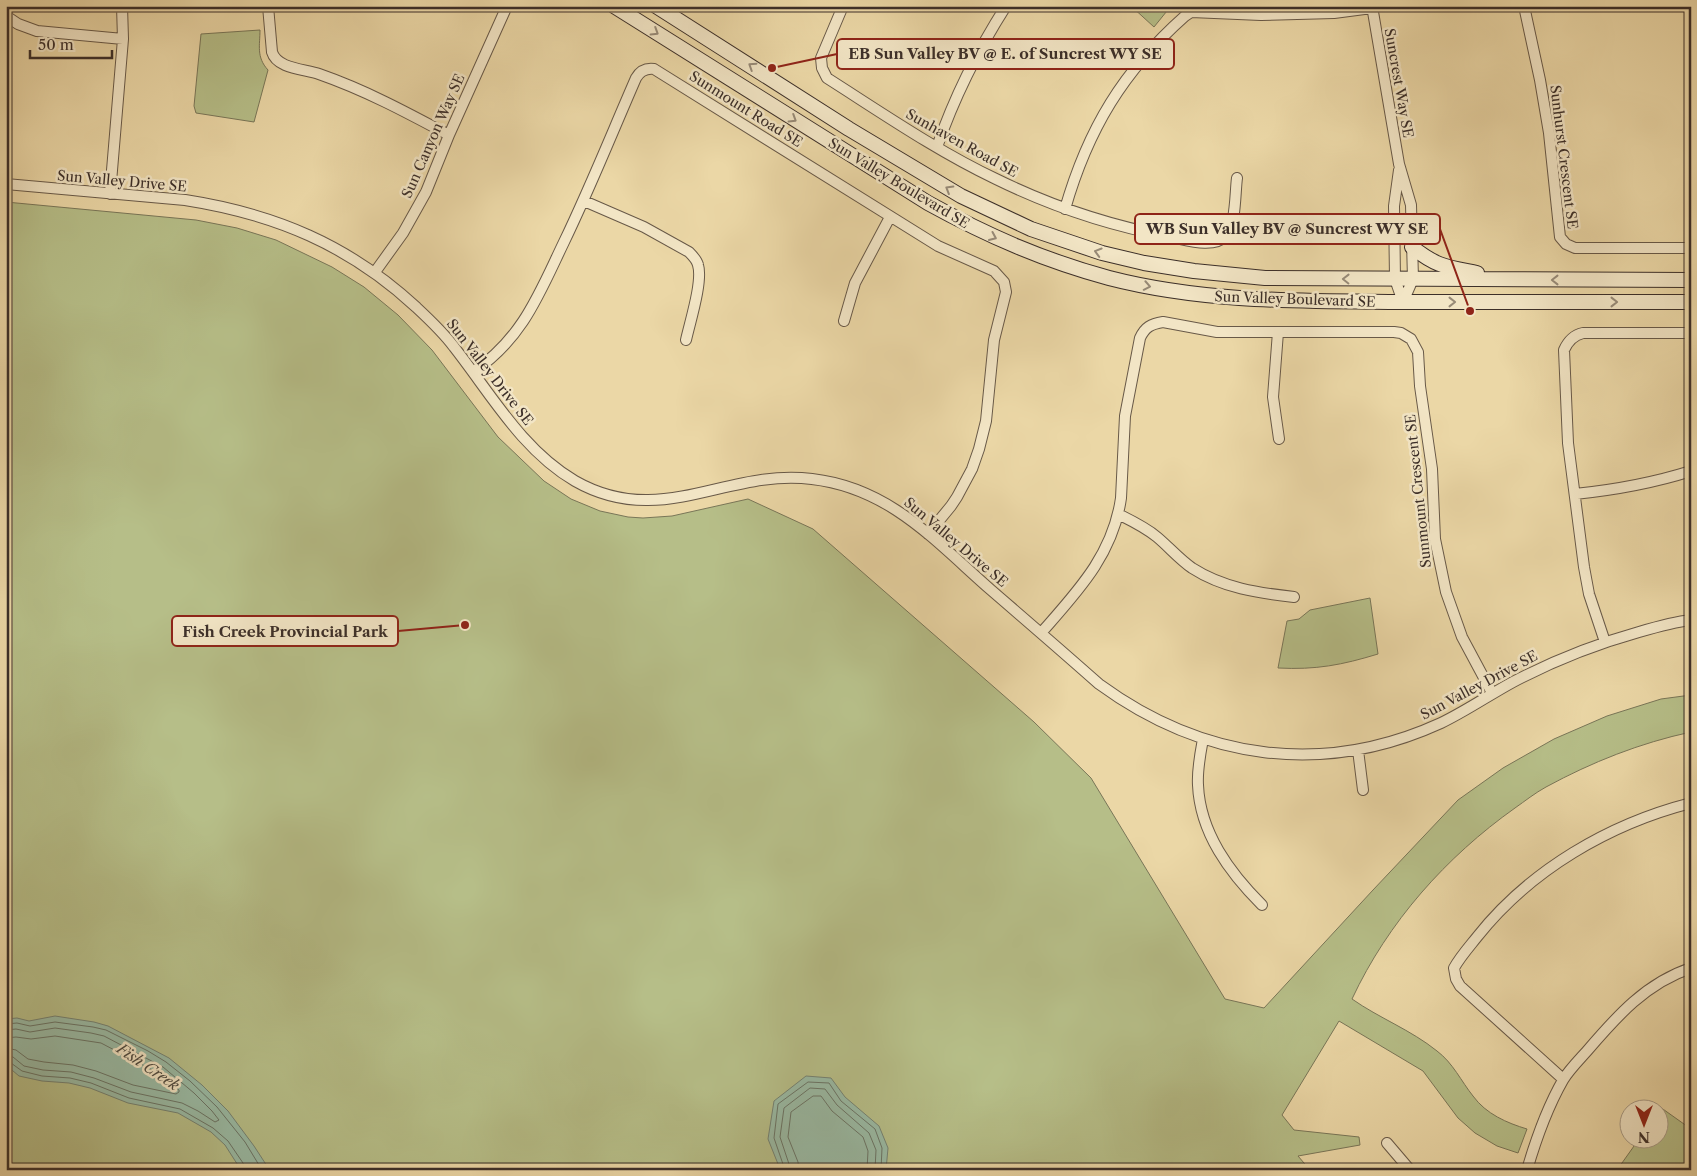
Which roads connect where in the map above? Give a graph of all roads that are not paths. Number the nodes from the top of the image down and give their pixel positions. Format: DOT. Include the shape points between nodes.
graph roads {
  1 [pos="122,6"];
  2 [pos="268,6"];
  3 [pos="507,6"];
  4 [pos="614,6"];
  5 [pos="656,6"];
  6 [pos="843,6"];
  7 [pos="1006,6"];
  8 [pos="1524,6"];
  9 [pos="1372,7"];
  10 [pos="6,16"];
  11 [pos="123,39"];
  12 [pos="449,135"];
  13 [pos="937,147"];
  14 [pos="1400,164"];
  15 [pos="1237,178"];
  16 [pos="6,184"];
  17 [pos="110,194"];
  18 [pos="584,200"];
  19 [pos="1065,209"];
  20 [pos="890,217"];
  21 [pos="1412,247"];
  22 [pos="1691,248"];
  23 [pos="375,272"];
  24 [pos="1395,279"];
  25 [pos="1413,279"];
  26 [pos="1512,280"];
  27 [pos="1691,280"];
  28 [pos="1403,302"];
  29 [pos="1691,302"];
  30 [pos="844,321"];
  31 [pos="1278,332"];
  32 [pos="1691,333"];
  33 [pos="686,340"];
  34 [pos="473,372"];
  35 [pos="1279,440"];
  36 [pos="1691,471"];
  37 [pos="1575,494"];
  38 [pos="1118,514"];
  39 [pos="928,534"];
  40 [pos="1294,598"];
  41 [pos="1691,620"];
  42 [pos="1041,633"];
  43 [pos="1605,642"];
  44 [pos="1492,693"];
  45 [pos="1203,739"];
  46 [pos="1358,750"];
  47 [pos="1363,790"];
  48 [pos="1691,803"];
  49 [pos="1262,905"];
  50 [pos="1691,968"];
  51 [pos="1563,1079"];
  52 [pos="1387,1143"];
  53 [pos="1410,1170"];
  54 [pos="1527,1170"];
  1 -- 11 [label="street"];
  2 -- 12 [label="street" via="272,52 281,64 344,83 386,101"];
  3 -- 12 [label="street, Sun Canyon Way SE"];
  4 -- 28 [label="main road, Sun Valley Boulevard SE, one-way" via="910,193 983,232 1033,254 1110,278 1199,295 1270,300"];
  24 -- 5 [label="main road, Sun Valley Boulevard SE, one-way" via="1265,278 1194,271 1102,253 1031,229 961,196 914,169"];
  6 -- 13 [label="street, Sunhaven Road SE" via="821,58 827,78"];
  7 -- 13 [label="street" via="969,68"];
  8 -- 22 [label="street, Sunhurst Crescent SE" via="1548,124 1562,241 1574,248"];
  9 -- 14 [label="street, Suncrest Way SE"];
  9 -- 19 [label="street" via="1334,13 1261,16 1191,12 1140,61 1104,112 1083,153"];
  10 -- 11 [label="street" via="37,31"];
  11 -- 17 [label="street"];
  12 -- 23 [label="street, Sun Canyon Way SE" via="426,192 403,233"];
  13 -- 19 [label="street, Sunhaven Road SE" via="995,179"];
  14 -- 21 [label="street, Suncrest Way SE" via="1411,205"];
  14 -- 24 [label="street, Suncrest Way SE" via="1394,206"];
  15 -- 19 [label="street, Sunhaven Road SE" via="1231,228 1224,238 1214,242 1158,235"];
  16 -- 17 [label="street, Sun Valley Drive SE"];
  17 -- 23 [label="street, Sun Valley Drive SE" via="185,200 254,214 318,239"];
  18 -- 20 [label="street, Sunmount Road SE" via="636,78 641,71 650,68 658,70"];
  18 -- 33 [label="street" via="644,227 695,258 700,278"];
  18 -- 34 [label="street, Sunmount Road SE" via="527,317 504,346"];
  20 -- 30 [label="street" via="855,283"];
  20 -- 39 [label="street, Sunmount Road SE" via="938,246 994,271 1006,286 994,340 986,421 979,449 957,497"];
  21 -- 25 [label="street, Suncrest Way SE"];
  21 -- 26 [label="main road" via="1444,267"];
  23 -- 34 [label="street, Sun Valley Drive SE" via="437,326"];
  24 -- 25 [label="main road, Sun Valley Boulevard SE"];
  24 -- 28 [label="street, Suncrest Way SE"];
  25 -- 26 [label="main road, Sun Valley Boulevard SE"];
  25 -- 28 [label="street, Suncrest Way SE"];
  27 -- 26 [label="main road, Sun Valley Boulevard SE, one-way"];
  28 -- 29 [label="main road, Sun Valley Boulevard SE, one-way"];
  31 -- 35 [label="street" via="1273,397"];
  31 -- 38 [label="street, Sunmount Crescent SE" via="1217,332 1163,322 1154,323 1143,331 1122,436"];
  31 -- 44 [label="street, Sunmount Crescent SE" via="1394,332 1413,341 1418,352 1431,460 1433,516 1440,567 1462,637"];
  32 -- 37 [label="street" via="1583,333 1570,340 1564,350 1564,363"];
  34 -- 39 [label="street, Sun Valley Drive SE" via="500,410 538,451 576,481 603,493 632,500 662,500 757,480 810,478 846,486 874,497"];
  36 -- 37 [label="street" via="1620,489"];
  37 -- 43 [label="street" via="1589,594"];
  38 -- 40 [label="street" via="1146,529 1191,567 1218,582 1258,593"];
  38 -- 42 [label="street, Sunmount Crescent SE" via="1104,552 1091,573"];
  39 -- 42 [label="street, Sun Valley Drive SE"];
  41 -- 43 [label="street, Sun Valley Drive SE"];
  42 -- 45 [label="street, Sun Valley Drive SE" via="1122,701"];
  43 -- 44 [label="street, Sun Valley Drive SE" via="1539,668"];
  44 -- 46 [label="street, Sun Valley Drive SE" via="1442,722 1403,738"];
  45 -- 46 [label="street, Sun Valley Drive SE" via="1273,753 1319,754"];
  45 -- 49 [label="street" via="1198,787 1204,820 1228,866"];
  46 -- 47 [label="street"];
  48 -- 51 [label="street" via="1664,810 1616,830 1566,857 1530,883 1493,917 1454,968 1460,986"];
  50 -- 51 [label="street" via="1641,995 1616,1016"];
  51 -- 54 [label="street"];
  52 -- 53 [label="street"];
}
